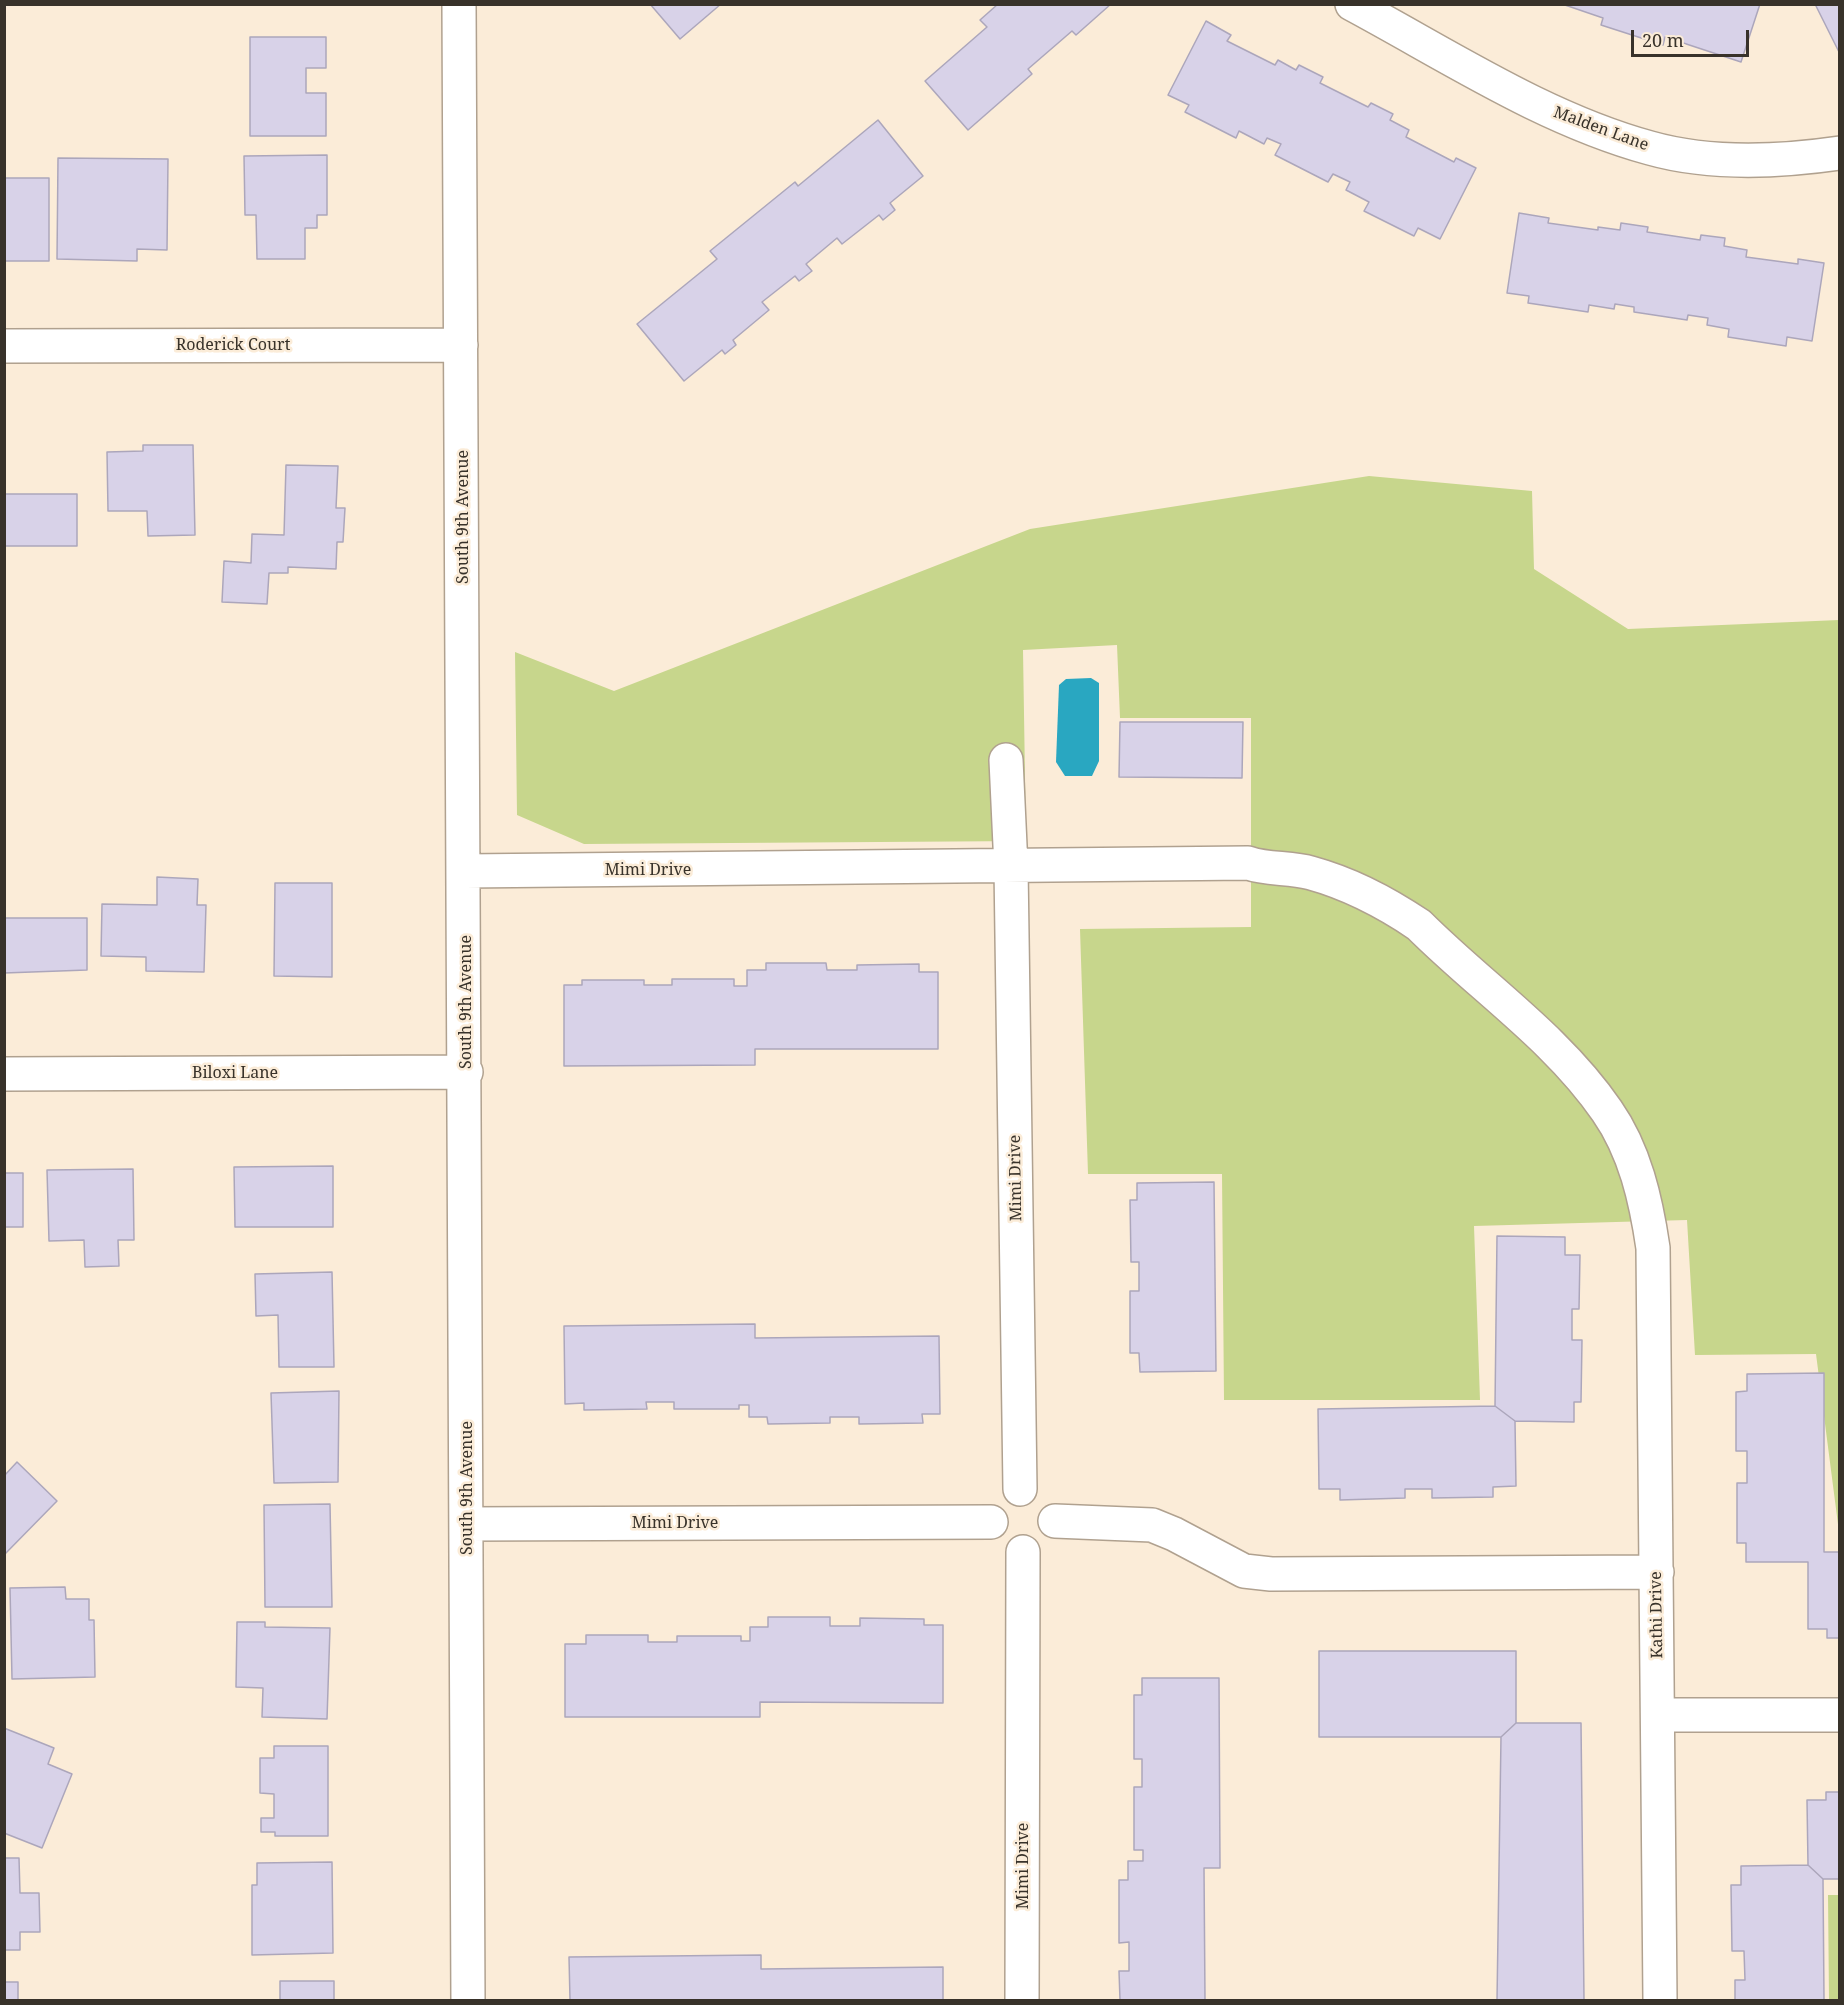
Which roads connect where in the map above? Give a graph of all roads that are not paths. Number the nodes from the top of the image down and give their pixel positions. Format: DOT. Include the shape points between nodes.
graph roads {
  1 [pos="459,4"];
  2 [pos="1352,4"];
  3 [pos="1839,153"];
  4 [pos="461,345"];
  5 [pos="4,346"];
  6 [pos="1006,760"];
  7 [pos="1011,867"];
  8 [pos="465,871"];
  9 [pos="466,1072"];
  10 [pos="4,1074"];
  11 [pos="1020,1489"];
  12 [pos="991,1521"];
  13 [pos="1055,1521"];
  14 [pos="467,1524"];
  15 [pos="1023,1552"];
  16 [pos="1657,1572"];
  17 [pos="1658,1715"];
  18 [pos="1839,1715"];
  19 [pos="468,2001"];
  20 [pos="1022,2001"];
  21 [pos="1660,2001"];
  1 -- 4 [label="street, South 9th Avenue"];
  2 -- 3 [label="street, Malden Lane" via="1563,118 1651,149 1706,159 1799,159"];
  4 -- 5 [label="street, Roderick Court"];
  4 -- 8 [label="street, South 9th Avenue"];
  6 -- 7 [label="street, Mimi Drive"];
  7 -- 8 [label="street, Mimi Drive"];
  7 -- 11 [label="street, Mimi Drive"];
  7 -- 16 [label="street, Kathi Drive" via="1248,863 1312,873 1359,888 1419,925 1567,1060 1607,1111 1632,1159 1651,1230"];
  8 -- 9 [label="street, South 9th Avenue"];
  9 -- 10 [label="street, Biloxi Lane"];
  9 -- 14 [label="street, South 9th Avenue"];
  11 -- 12 [label="street" via="998,1501"];
  11 -- 13 [label="street" via="1046,1498"];
  12 -- 14 [label="street, Mimi Drive"];
  12 -- 15 [label="street" via="998,1541 1006,1549"];
  13 -- 15 [label="street" via="1046,1545"];
  13 -- 16 [label="street" via="1152,1526 1244,1571 1271,1574"];
  14 -- 19 [label="street, South 9th Avenue"];
  15 -- 20 [label="street, Mimi Drive"];
  16 -- 17 [label="street, Kathi Drive"];
  17 -- 18 [label="street"];
  17 -- 21 [label="street, Kathi Drive"];
}
